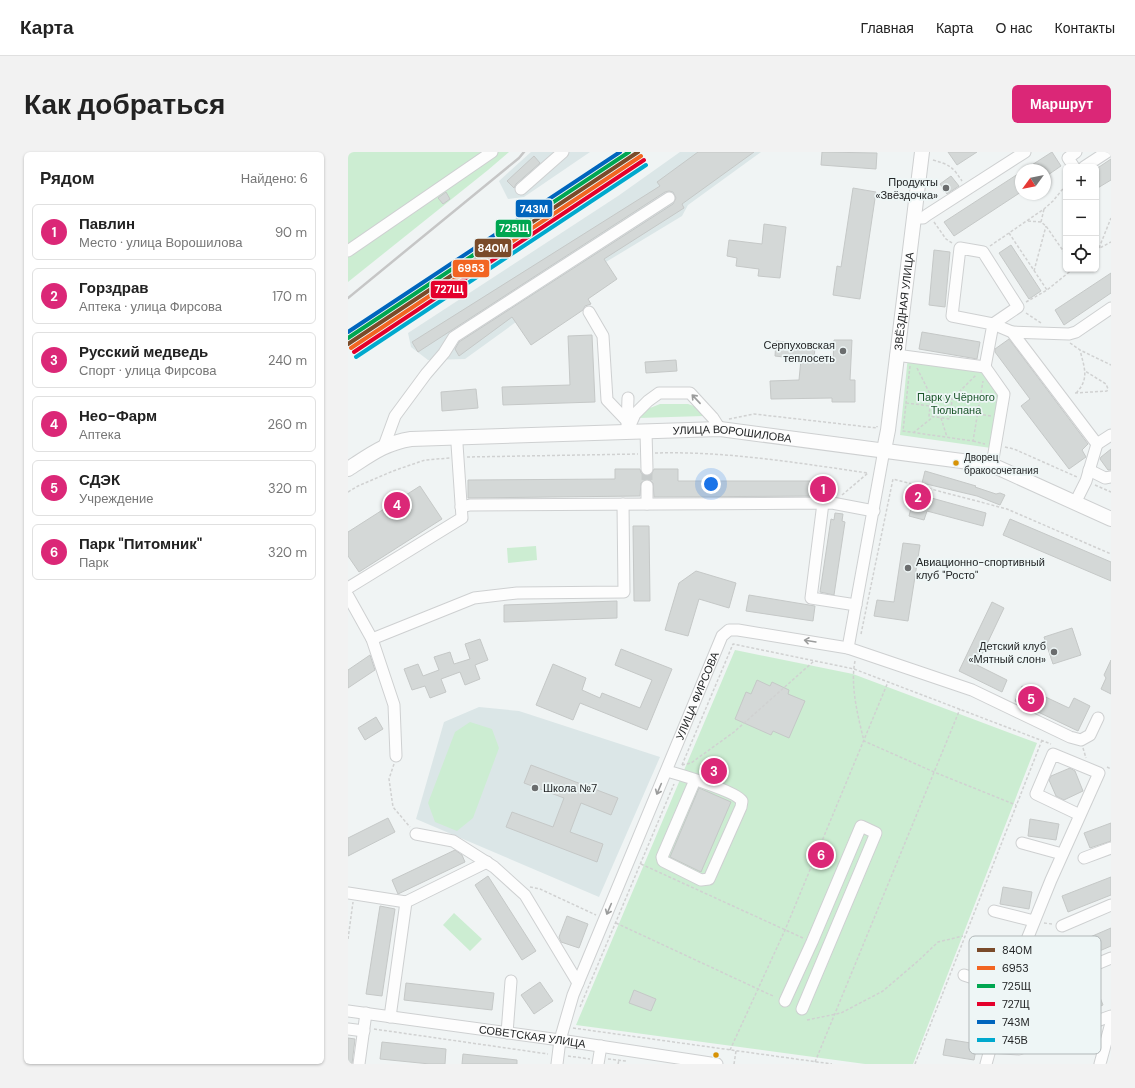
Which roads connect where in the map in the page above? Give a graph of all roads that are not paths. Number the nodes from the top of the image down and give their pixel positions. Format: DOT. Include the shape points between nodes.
graph roads {
  1 [pos="492,152"];
  2 [pos="563,152"];
  3 [pos="1025,152"];
  4 [pos="1107,152"];
  5 [pos="926,156"];
  6 [pos="1089,164"];
  7 [pos="521,189"];
  8 [pos="669,198"];
  9 [pos="921,217"];
  10 [pos="348,251"];
  11 [pos="1111,308"];
  12 [pos="589,312"];
  13 [pos="993,324"];
  14 [pos="1012,332"];
  15 [pos="896,355"];
  16 [pos="985,367"];
  17 [pos="628,398"];
  18 [pos="717,424"];
  19 [pos="627,426"];
  20 [pos="646,432"];
  21 [pos="1111,435"];
  22 [pos="457,444"];
  23 [pos="1097,444"];
  24 [pos="384,446"];
  25 [pos="884,450"];
  26 [pos="992,465"];
  27 [pos="348,469"];
  28 [pos="647,469"];
  29 [pos="1089,470"];
  30 [pos="1111,476"];
  31 [pos="647,486"];
  32 [pos="828,503"];
  33 [pos="623,504"];
  34 [pos="647,504"];
  35 [pos="1075,504"];
  36 [pos="461,507"];
  37 [pos="874,511"];
  38 [pos="1111,519"];
  39 [pos="348,588"];
  40 [pos="348,596"];
  41 [pos="856,606"];
  42 [pos="372,639"];
  43 [pos="853,649"];
  44 [pos="1098,718"];
  45 [pos="396,756"];
  46 [pos="667,770"];
  47 [pos="695,780"];
  48 [pos="1080,815"];
  49 [pos="416,834"];
  50 [pos="1022,842"];
  51 [pos="1111,848"];
  52 [pos="1062,854"];
  53 [pos="1084,858"];
  54 [pos="487,862"];
  55 [pos="838,881"];
  56 [pos="854,887"];
  57 [pos="351,894"];
  58 [pos="406,902"];
  59 [pos="1111,905"];
  60 [pos="994,911"];
  61 [pos="1034,921"];
  62 [pos="1062,926"];
  63 [pos="1028,936"];
  64 [pos="812,942"];
  65 [pos="828,949"];
  66 [pos="1111,958"];
  67 [pos="1101,962"];
  68 [pos="964,975"];
  69 [pos="969,977"];
  70 [pos="511,981"];
  71 [pos="578,983"];
  72 [pos="785,1001"];
  73 [pos="802,1009"];
  74 [pos="348,1011"];
  75 [pos="366,1013"];
  76 [pos="1111,1016"];
  77 [pos="390,1017"];
  78 [pos="1101,1020"];
  79 [pos="1111,1023"];
  80 [pos="348,1029"];
  81 [pos="364,1029"];
  82 [pos="507,1033"];
  83 [pos="560,1040"];
  84 [pos="601,1046"];
  85 [pos="988,1054"];
  86 [pos="359,1064"];
  87 [pos="557,1064"];
  88 [pos="598,1064"];
  89 [pos="717,1064"];
  90 [pos="986,1064"];
  91 [pos="1100,1064"];
  1 -- 10 [label="street"];
  2 -- 7 [label="street"];
  3 -- 9 [label="street"];
  4 -- 6 [label="street"];
  5 -- 9 [label="main road, ЗВЁЗДНАЯ УЛИЦА"];
  8 -- 24 [label="street" via="454,336 444,353 395,416"];
  9 -- 15 [label="main road, ЗВЁЗДНАЯ УЛИЦА"];
  11 -- 14 [label="street" via="1069,334"];
  12 -- 19 [label="street" via="603,336 607,400"];
  13 -- 13 [label="street" via="952,316 960,248 982,252 1018,307"];
  13 -- 14 [label="street"];
  13 -- 16 [label="street"];
  14 -- 23 [label="street"];
  15 -- 16 [label="street"];
  15 -- 25 [label="main road, ЗВЁЗДНАЯ УЛИЦА"];
  16 -- 26 [label="street" via="1004,394"];
  17 -- 19 [label="street"];
  18 -- 19 [label="street, one-way" via="690,393 659,393 635,414"];
  18 -- 20 [label="main road, УЛИЦА ВОРОШИЛОВА"];
  18 -- 25 [label="main road, УЛИЦА ВОРОШИЛОВА"];
  19 -- 20 [label="main road, УЛИЦА ВОРОШИЛОВА"];
  19 -- 24 [label="main road, УЛИЦА ВОРОШИЛОВА" via="410,439"];
  20 -- 28 [label="street"];
  21 -- 23 [label="street"];
  22 -- 36 [label="street"];
  23 -- 29 [label="street"];
  24 -- 27 [label="main road, УЛИЦА ВОРОШИЛОВА"];
  25 -- 26 [label="main road, УЛИЦА ВОРОШИЛОВА"];
  25 -- 37 [label="street"];
  26 -- 35 [label="main road, УЛИЦА ВОРОШИЛОВА"];
  29 -- 30 [label="street" via="1105,478"];
  29 -- 35 [label="street"];
  31 -- 34 [label="street"];
  32 -- 34 [label="street"];
  32 -- 37 [label="street"];
  32 -- 41 [label="street" via="811,598"];
  33 -- 34 [label="street"];
  33 -- 36 [label="street"];
  33 -- 42 [label="street" via="624,592 517,593 474,598"];
  35 -- 38 [label="main road, УЛИЦА ВОРОШИЛОВА"];
  36 -- 39 [label="street" via="462,518"];
  37 -- 41 [label="street"];
  40 -- 42 [label="street"];
  41 -- 43 [label="street"];
  42 -- 45 [label="street" via="394,705"];
  43 -- 44 [label="street, УЛИЦА ФИРСОВА" via="972,690 1070,737 1081,740 1090,735"];
  43 -- 46 [label="street, УЛИЦА ФИРСОВА, one-way" via="729,630 722,636"];
  46 -- 47 [label="street" via="680,770"];
  46 -- 71 [label="street, УЛИЦА ФИРСОВА, one-way" via="610,921"];
  47 -- 47 [label="street" via="722,790 742,802 709,879 705,880 663,861 662,857"];
  48 -- 48 [label="street" via="1099,773 1053,754 1036,794"];
  48 -- 52 [label="street"];
  49 -- 54 [label="street" via="453,841"];
  50 -- 52 [label="street"];
  51 -- 53 [label="street"];
  52 -- 61 [label="street"];
  54 -- 58 [label="street"];
  54 -- 71 [label="street" via="525,895"];
  55 -- 56 [label="street"];
  55 -- 56 [label="street" via="861,826 876,833"];
  55 -- 64 [label="street"];
  56 -- 65 [label="street"];
  57 -- 58 [label="street"];
  58 -- 77 [label="street"];
  59 -- 62 [label="street"];
  60 -- 61 [label="street"];
  61 -- 63 [label="street"];
  64 -- 65 [label="street"];
  64 -- 72 [label="street"];
  65 -- 73 [label="street"];
  66 -- 67 [label="street"];
  68 -- 69 [label="street"];
  70 -- 82 [label="street"];
  71 -- 83 [label="street, УЛИЦА ФИРСОВА"];
  74 -- 75 [label="street, СОВЕТСКАЯ УЛИЦА"];
  75 -- 77 [label="street, СОВЕТСКАЯ УЛИЦА"];
  75 -- 81 [label="street"];
  76 -- 78 [label="street"];
  77 -- 82 [label="street, СОВЕТСКАЯ УЛИЦА"];
  79 -- 91 [label="street"];
  80 -- 81 [label="street"];
  81 -- 86 [label="street"];
  82 -- 83 [label="street, СОВЕТСКАЯ УЛИЦА"];
  83 -- 84 [label="street, СОВЕТСКАЯ УЛИЦА"];
  83 -- 87 [label="street, УЛИЦА ФИРСОВА"];
  84 -- 88 [label="street"];
  84 -- 89 [label="street, СОВЕТСКАЯ УЛИЦА"];
  85 -- 90 [label="street"];
}
